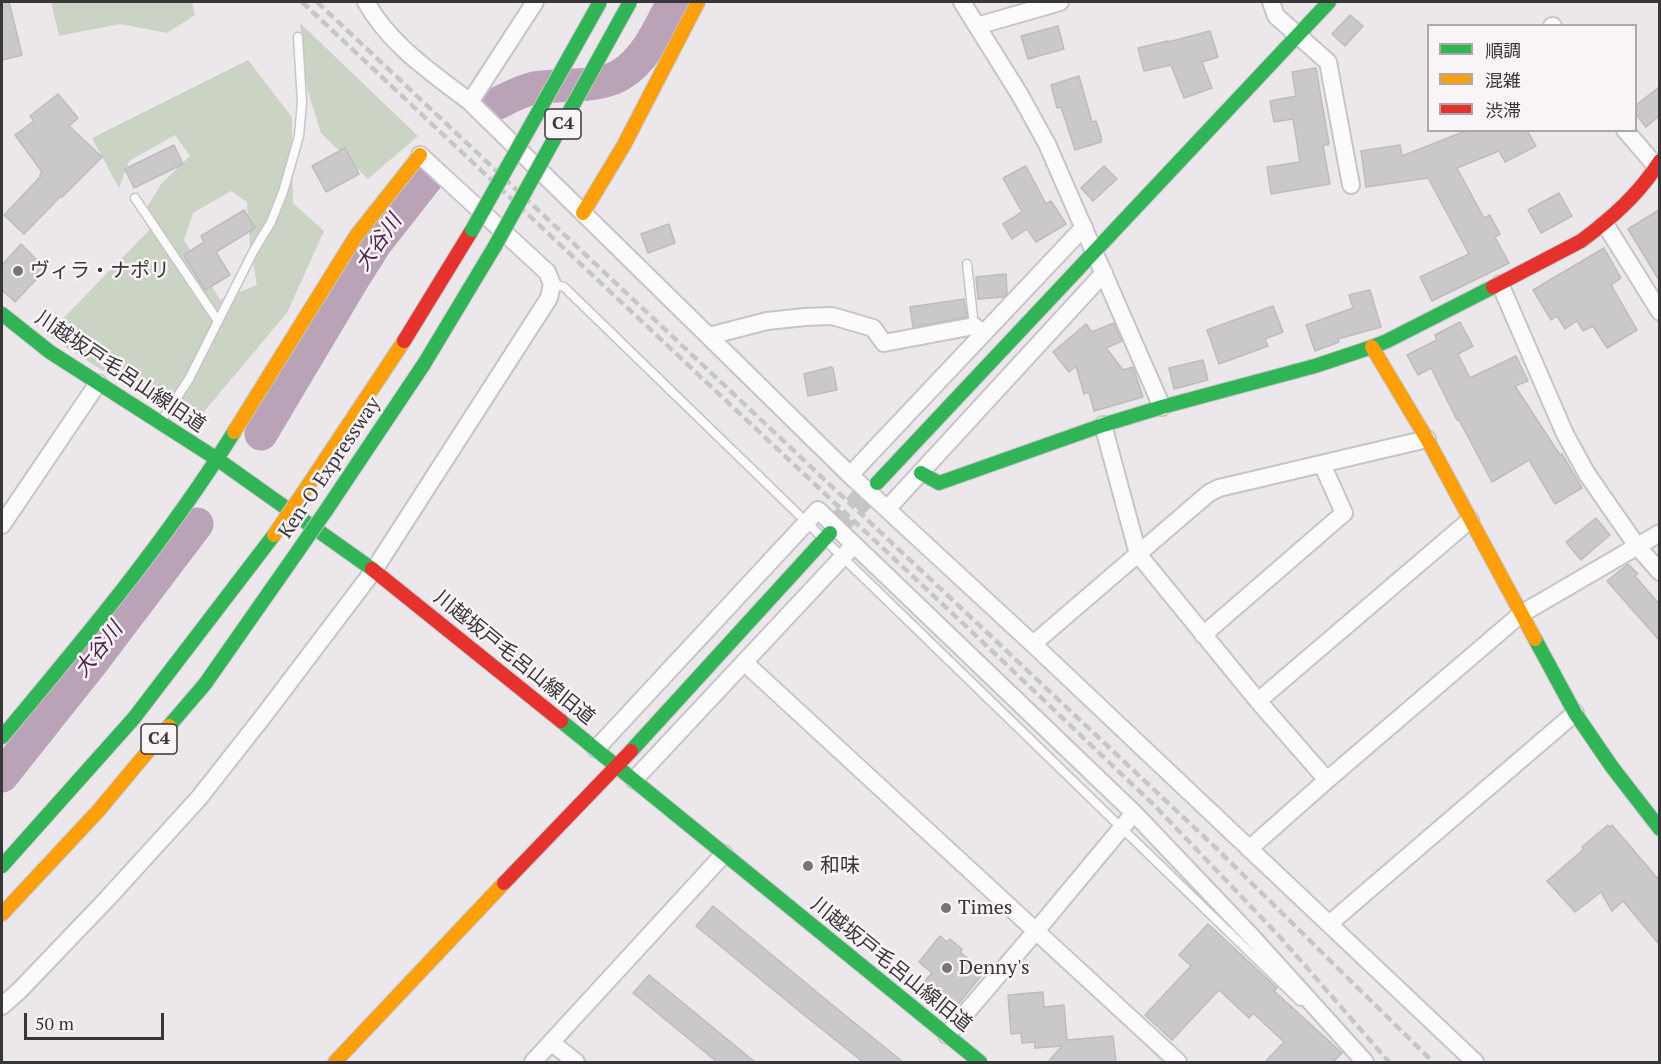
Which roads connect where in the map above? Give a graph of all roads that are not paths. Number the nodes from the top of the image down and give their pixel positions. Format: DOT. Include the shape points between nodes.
graph roads {
  1 [pos="366,2"];
  2 [pos="535,2"];
  3 [pos="600,2"];
  4 [pos="630,2"];
  5 [pos="698,2"];
  6 [pos="962,2"];
  7 [pos="1060,2"];
  8 [pos="1271,2"];
  9 [pos="1329,2"];
  10 [pos="977,26"];
  11 [pos="1297,36"];
  12 [pos="298,37"];
  13 [pos="470,102"];
  14 [pos="1627,132"];
  15 [pos="420,155"];
  16 [pos="1658,163"];
  17 [pos="1351,185"];
  18 [pos="135,198"];
  19 [pos="583,213"];
  20 [pos="1605,224"];
  21 [pos="1084,227"];
  22 [pos="1095,251"];
  23 [pos="967,264"];
  24 [pos="1104,273"];
  25 [pos="552,284"];
  26 [pos="1500,284"];
  27 [pos="1659,312"];
  28 [pos="2,314"];
  29 [pos="218,321"];
  30 [pos="979,330"];
  31 [pos="709,336"];
  32 [pos="1372,347"];
  33 [pos="98,383"];
  34 [pos="1162,406"];
  35 [pos="160,423"];
  36 [pos="1103,425"];
  37 [pos="1427,440"];
  38 [pos="217,459"];
  39 [pos="1322,464"];
  40 [pos="921,473"];
  41 [pos="850,475"];
  42 [pos="877,483"];
  43 [pos="887,509"];
  44 [pos="1470,520"];
  45 [pos="2,525"];
  46 [pos="830,533"];
  47 [pos="1659,533"];
  48 [pos="854,545"];
  49 [pos="1637,546"];
  50 [pos="1138,554"];
  51 [pos="374,570"];
  52 [pos="1659,572"];
  53 [pos="1521,614"];
  54 [pos="1203,635"];
  55 [pos="1033,644"];
  56 [pos="744,662"];
  57 [pos="1258,701"];
  58 [pos="1575,712"];
  59 [pos="2,738"];
  60 [pos="596,749"];
  61 [pos="616,766"];
  62 [pos="634,780"];
  63 [pos="1327,780"];
  64 [pos="1134,813"];
  65 [pos="1659,829"];
  66 [pos="1249,849"];
  67 [pos="724,854"];
  68 [pos="2,866"];
  69 [pos="2,914"];
  70 [pos="1329,924"];
  71 [pos="1036,931"];
  72 [pos="2,1006"];
  73 [pos="947,1035"];
  74 [pos="552,1043"];
  75 [pos="334,1062"];
  76 [pos="533,1062"];
  77 [pos="576,1062"];
  78 [pos="980,1062"];
  79 [pos="1178,1062"];
  80 [pos="1364,1062"];
  81 [pos="1475,1062"];
  1 -- 13 [label="street" via="397,44"];
  2 -- 13 [label="street"];
  3 -- 68 [label="main road, Ken-O Expressway / C4, bridge" via="472,230 400,348 274,535 134,718"];
  4 -- 69 [label="main road, Ken-O Expressway / C4, bridge" via="495,246 424,364 325,512 205,684 99,810"];
  5 -- 19 [label="main road" via="624,145"];
  6 -- 10 [label="street"];
  7 -- 10 [label="street"];
  8 -- 11 [label="street" via="1276,16"];
  9 -- 11 [label="main road"];
  10 -- 21 [label="street" via="1047,144"];
  11 -- 17 [label="street" via="1328,62"];
  11 -- 22 [label="main road"];
  12 -- 29 [label="lane" via="302,102 299,136 271,222"];
  13 -- 19 [label="street"];
  14 -- 16 [label="street"];
  15 -- 25 [label="street" via="547,272"];
  15 -- 38 [label="main road" via="356,236"];
  16 -- 20 [label="main road" via="1624,207"];
  18 -- 29 [label="lane"];
  19 -- 31 [label="street"];
  20 -- 26 [label="main road"];
  20 -- 27 [label="street"];
  21 -- 22 [label="street"];
  21 -- 30 [label="street"];
  22 -- 24 [label="street"];
  22 -- 42 [label="main road"];
  23 -- 30 [label="lane"];
  24 -- 34 [label="street"];
  24 -- 40 [label="street"];
  25 -- 51 [label="street" via="549,298"];
  25 -- 80 [label="lane" via="564,287"];
  26 -- 32 [label="main road"];
  26 -- 49 [label="street" via="1565,434 1587,474"];
  28 -- 33 [label="main road, 川越坂戸毛呂山線旧道"];
  29 -- 35 [label="lane" via="189,379"];
  30 -- 31 [label="street" via="885,344 873,328 832,316 767,321"];
  30 -- 41 [label="street"];
  31 -- 41 [label="street"];
  32 -- 34 [label="main road"];
  32 -- 37 [label="main road"];
  33 -- 35 [label="main road, 川越坂戸毛呂山線旧道"];
  33 -- 45 [label="street"];
  34 -- 36 [label="main road"];
  35 -- 38 [label="main road, 川越坂戸毛呂山線旧道"];
  36 -- 40 [label="main road" via="939,483"];
  36 -- 50 [label="street"];
  37 -- 39 [label="street"];
  37 -- 44 [label="main road"];
  38 -- 51 [label="main road, 川越坂戸毛呂山線旧道"];
  38 -- 59 [label="main road" via="150,553"];
  39 -- 50 [label="street" via="1219,488"];
  39 -- 54 [label="street" via="1344,513"];
  40 -- 43 [label="street"];
  41 -- 43 [label="street"];
  43 -- 55 [label="street"];
  44 -- 53 [label="main road"];
  44 -- 57 [label="street"];
  46 -- 61 [label="main road"];
  47 -- 49 [label="street"];
  48 -- 56 [label="street"];
  48 -- 60 [label="street" via="818,510"];
  48 -- 64 [label="street"];
  49 -- 52 [label="street"];
  49 -- 53 [label="street"];
  50 -- 54 [label="street"];
  50 -- 55 [label="street"];
  51 -- 60 [label="main road, 川越坂戸毛呂山線旧道"];
  51 -- 72 [label="street" via="199,798"];
  53 -- 58 [label="main road"];
  53 -- 63 [label="street"];
  54 -- 57 [label="street"];
  55 -- 66 [label="street"];
  56 -- 62 [label="street"];
  56 -- 71 [label="street"];
  57 -- 63 [label="street"];
  58 -- 65 [label="main road"];
  58 -- 70 [label="street"];
  60 -- 61 [label="main road, 川越坂戸毛呂山線旧道"];
  61 -- 62 [label="main road, 川越坂戸毛呂山線旧道"];
  61 -- 75 [label="main road"];
  62 -- 67 [label="main road, 川越坂戸毛呂山線旧道"];
  63 -- 66 [label="street"];
  64 -- 71 [label="street"];
  64 -- 80 [label="street"];
  66 -- 70 [label="street"];
  67 -- 73 [label="main road, 川越坂戸毛呂山線旧道"];
  67 -- 74 [label="street"];
  70 -- 81 [label="street"];
  71 -- 73 [label="street"];
  71 -- 79 [label="street"];
  73 -- 78 [label="main road, 川越坂戸毛呂山線旧道"];
  74 -- 76 [label="street"];
  74 -- 77 [label="street"];
}
